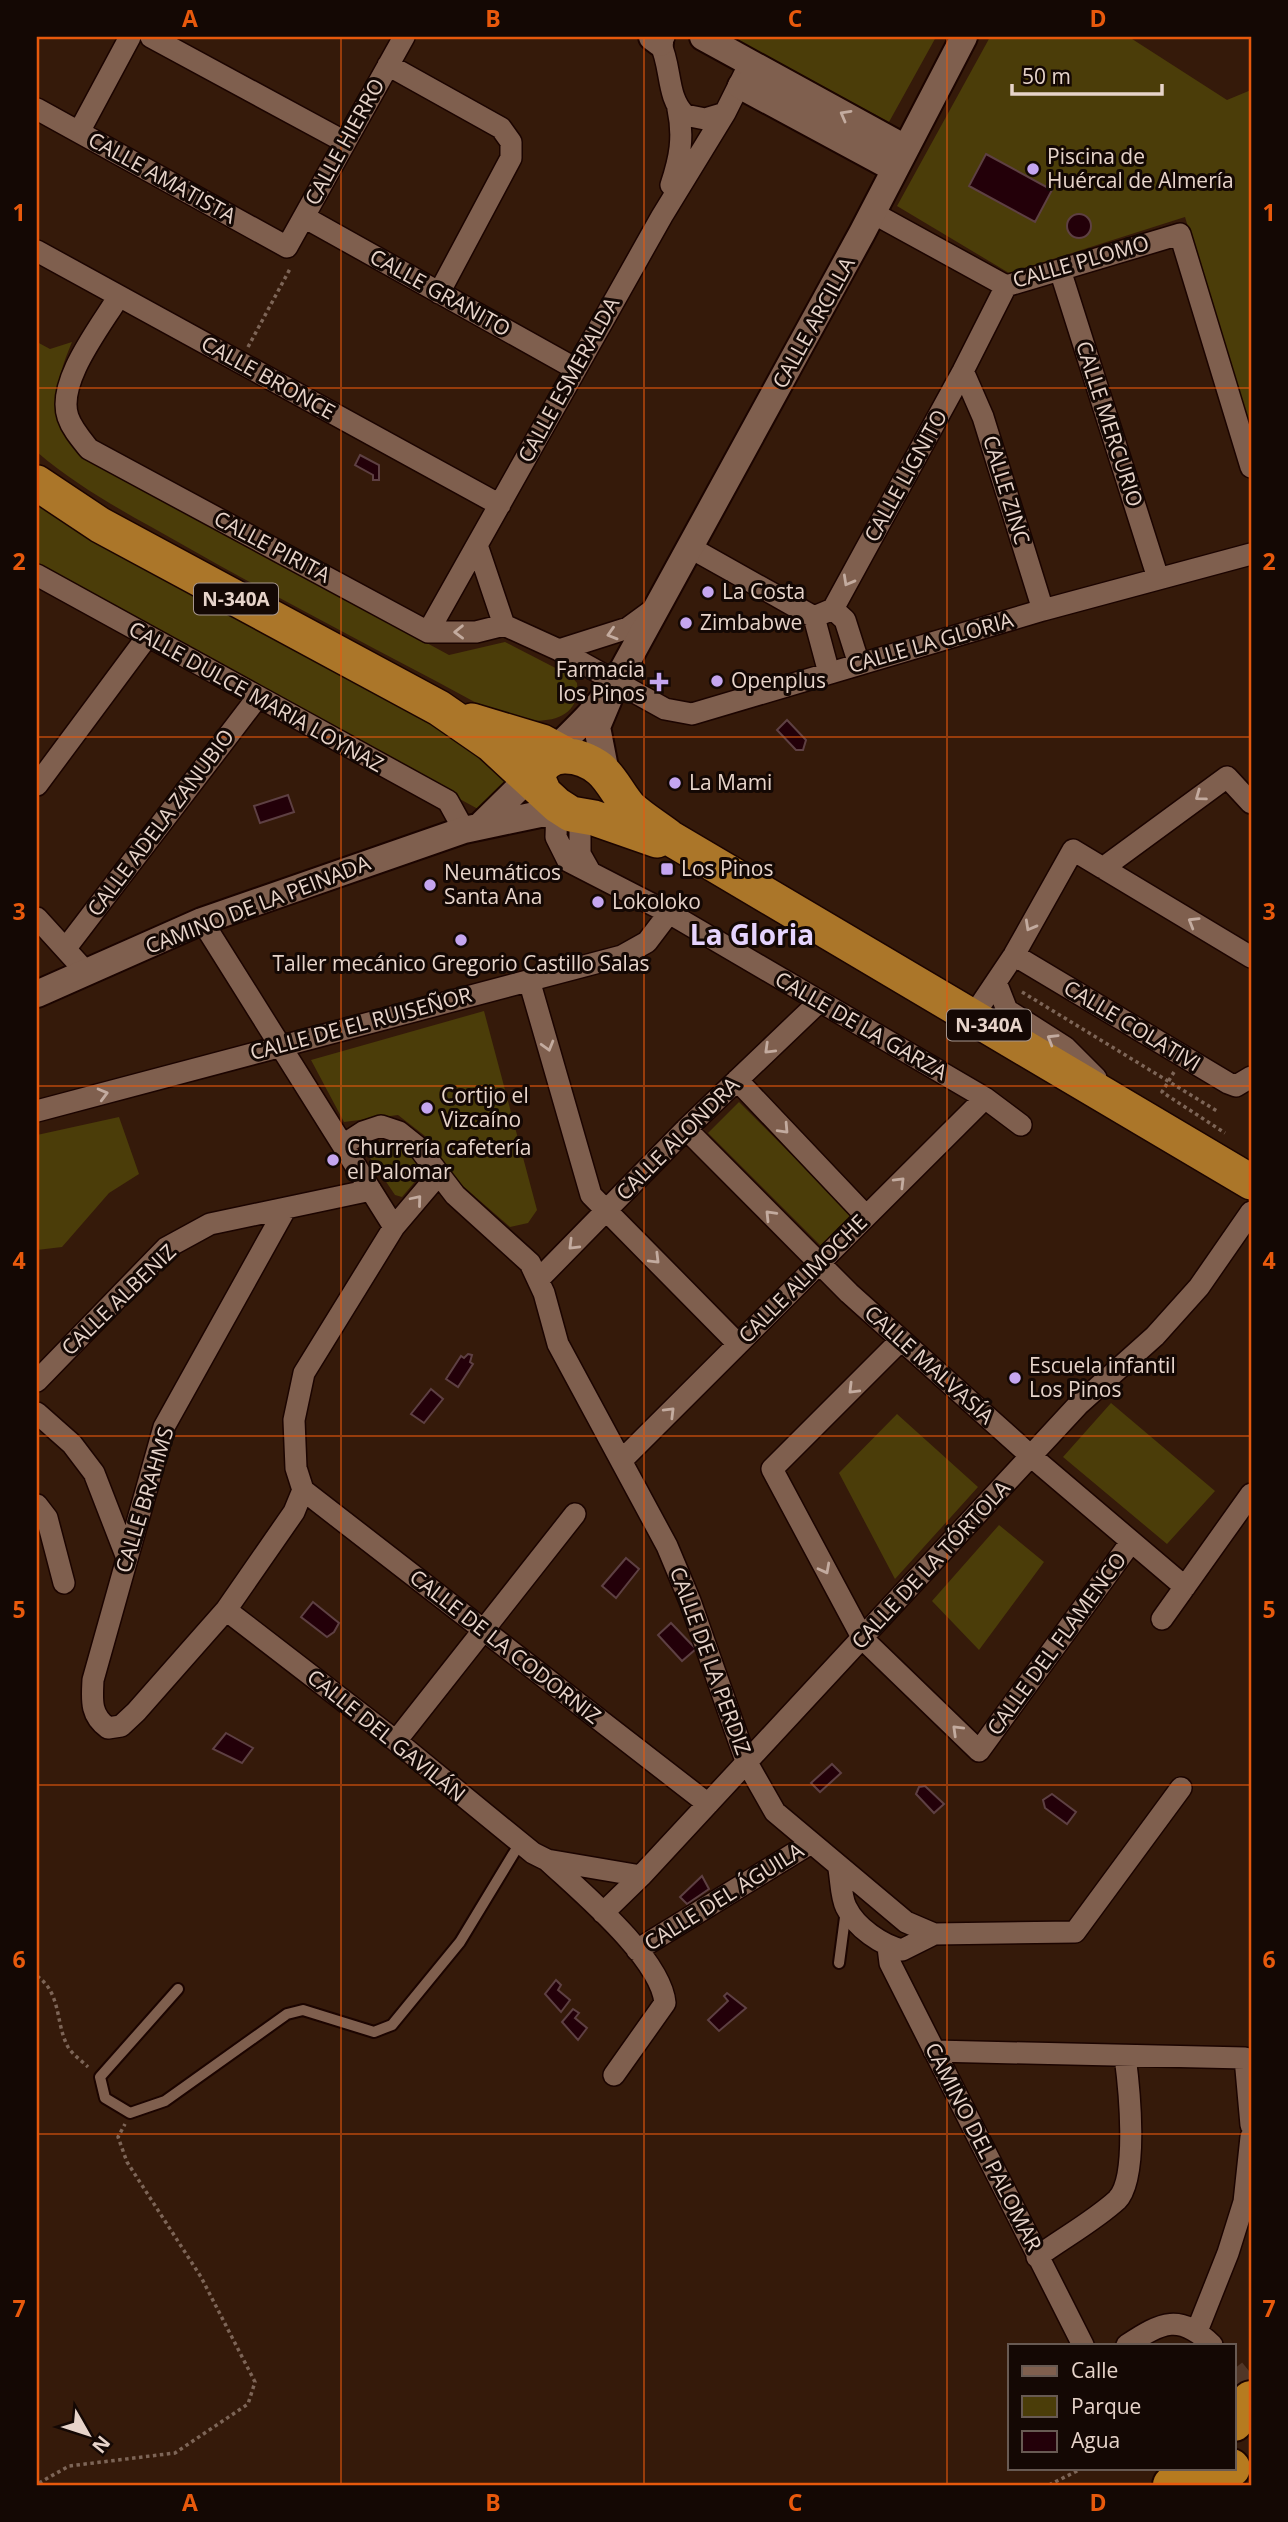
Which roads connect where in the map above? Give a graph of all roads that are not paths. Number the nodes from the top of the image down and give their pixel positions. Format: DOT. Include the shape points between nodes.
graph roads {
  1 [pos="130,37"];
  2 [pos="151,37"];
  3 [pos="404,37"];
  4 [pos="703,37"];
  5 [pos="964,37"];
  6 [pos="659,39"];
  7 [pos="388,65"];
  8 [pos="745,74"];
  9 [pos="678,108"];
  10 [pos="37,109"];
  11 [pos="725,113"];
  12 [pos="79,132"];
  13 [pos="345,142"];
  14 [pos="900,158"];
  15 [pos="873,212"];
  16 [pos="662,216"];
  17 [pos="304,217"];
  18 [pos="287,247"];
  19 [pos="37,251"];
  20 [pos="1060,270"];
  21 [pos="1006,286"];
  22 [pos="439,293"];
  23 [pos="119,296"];
  24 [pos="576,369"];
  25 [pos="963,371"];
  26 [pos="1251,467"];
  27 [pos="37,483"];
  28 [pos="499,505"];
  29 [pos="477,545"];
  30 [pos="691,548"];
  31 [pos="1251,554"];
  32 [pos="1158,578"];
  33 [pos="39,580"];
  34 [pos="659,606"];
  35 [pos="1044,610"];
  36 [pos="823,613"];
  37 [pos="504,625"];
  38 [pos="422,628"];
  39 [pos="147,637"];
  40 [pos="559,650"];
  41 [pos="859,664"];
  42 [pos="829,673"];
  43 [pos="616,682"];
  44 [pos="257,698"];
  45 [pos="610,782"];
  46 [pos="37,785"];
  47 [pos="558,789"];
  48 [pos="1251,803"];
  49 [pos="473,827"];
  50 [pos="1103,868"];
  51 [pos="589,870"];
  52 [pos="726,872"];
  53 [pos="669,913"];
  54 [pos="37,918"];
  55 [pos="201,921"];
  56 [pos="66,948"];
  57 [pos="1014,955"];
  58 [pos="1251,957"];
  59 [pos="87,973"];
  60 [pos="529,980"];
  61 [pos="996,982"];
  62 [pos="37,994"];
  63 [pos="819,1002"];
  64 [pos="973,1016"];
  65 [pos="280,1045"];
  66 [pos="737,1080"];
  67 [pos="1244,1081"];
  68 [pos="985,1098"];
  69 [pos="1120,1102"];
  70 [pos="37,1111"];
  71 [pos="1021,1125"];
  72 [pos="686,1129"];
  73 [pos="343,1145"];
  74 [pos="439,1174"];
  75 [pos="1251,1182"];
  76 [pos="371,1190"];
  77 [pos="286,1208"];
  78 [pos="607,1210"];
  79 [pos="1251,1212"];
  80 [pos="866,1216"];
  81 [pos="394,1227"];
  82 [pos="818,1263"];
  83 [pos="539,1279"];
  84 [pos="901,1340"];
  85 [pos="738,1344"];
  86 [pos="37,1381"];
  87 [pos="37,1413"];
  88 [pos="1032,1457"];
  89 [pos="622,1460"];
  90 [pos="303,1490"];
  91 [pos="1251,1494"];
  92 [pos="37,1504"];
  93 [pos="575,1514"];
  94 [pos="1131,1542"];
  95 [pos="127,1558"];
  96 [pos="64,1583"];
  97 [pos="1185,1587"];
  98 [pos="226,1610"];
  99 [pos="1162,1619"];
  100 [pos="484,1630"];
  101 [pos="863,1639"];
  102 [pos="396,1741"];
  103 [pos="746,1762"];
  104 [pos="1181,1788"];
  105 [pos="708,1804"];
  106 [pos="520,1843"];
  107 [pos="811,1843"];
  108 [pos="547,1860"];
  109 [pos="839,1869"];
  110 [pos="641,1876"];
  111 [pos="846,1908"];
  112 [pos="603,1913"];
  113 [pos="934,1934"];
  114 [pos="888,1947"];
  115 [pos="637,1950"];
  116 [pos="839,1962"];
  117 [pos="178,1989"];
  118 [pos="934,2051"];
  119 [pos="1125,2056"];
  120 [pos="614,2075"];
  121 [pos="1251,2125"];
  122 [pos="1251,2137"];
  123 [pos="1037,2257"];
  124 [pos="1204,2338"];
  125 [pos="1082,2344"];
  126 [pos="1129,2344"];
  127 [pos="1251,2400"];
  128 [pos="1236,2419"];
  129 [pos="1251,2453"];
  130 [pos="1236,2465"];
  131 [pos="1189,2470"];
  132 [pos="1228,2470"];
  133 [pos="1172,2485"];
  134 [pos="1206,2485"];
  1 -- 12 [label="street"];
  2 -- 13 [label="street"];
  3 -- 7 [label="street, CALLE HIERRO"];
  4 -- 8 [label="street"];
  5 -- 14 [label="street, CALLE ARCILLA"];
  6 -- 9 [label="street, CALLE ESMERALDA"];
  7 -- 13 [label="street, CALLE HIERRO"];
  7 -- 22 [label="street" via="501,128 511,142 511,158"];
  8 -- 11 [label="street, CALLE ESMERALDA"];
  8 -- 14 [label="street"];
  9 -- 11 [label="street" via="695,119"];
  9 -- 16 [label="street, CALLE ESMERALDA" via="681,155"];
  10 -- 12 [label="street, CALLE AMATISTA"];
  11 -- 16 [label="street, CALLE ESMERALDA"];
  12 -- 18 [label="street, CALLE AMATISTA"];
  13 -- 17 [label="street, CALLE HIERRO"];
  14 -- 15 [label="street, CALLE ARCILLA"];
  15 -- 21 [label="street, CALLE PLOMO"];
  15 -- 30 [label="street, CALLE ARCILLA"];
  16 -- 24 [label="street, CALLE ESMERALDA"];
  17 -- 18 [label="street, CALLE HIERRO"];
  17 -- 22 [label="street, CALLE GRANITO"];
  19 -- 23 [label="street, CALLE BRONCE"];
  20 -- 21 [label="street, CALLE PLOMO"];
  20 -- 26 [label="street, CALLE PLOMO" via="1180,234"];
  20 -- 32 [label="street, CALLE MERCURIO"];
  21 -- 25 [label="street, CALLE LIGNITO"];
  22 -- 24 [label="street, CALLE GRANITO"];
  23 -- 28 [label="street, CALLE BRONCE"];
  23 -- 38 [label="street, CALLE PIRITA" via="70,379 65,400 68,418 89,449"];
  24 -- 28 [label="street, CALLE ESMERALDA"];
  25 -- 35 [label="street, CALLE ZINC" via="983,417"];
  25 -- 36 [label="street, CALLE LIGNITO, one-way"];
  27 -- 47 [label="highway, N-340A" via="100,526 439,708"];
  28 -- 29 [label="street, CALLE ESMERALDA"];
  29 -- 37 [label="street"];
  29 -- 38 [label="street, CALLE ESMERALDA"];
  30 -- 34 [label="street, CALLE ARCILLA"];
  30 -- 36 [label="street"];
  31 -- 32 [label="street, CALLE LA GLORIA"];
  32 -- 35 [label="street, CALLE LA GLORIA"];
  33 -- 39 [label="street, CALLE DULCE MARIA LOYNAZ"];
  34 -- 40 [label="street, CALLE ARCILLA, one-way" via="628,628"];
  34 -- 43 [label="street, CALLE ARCILLA"];
  35 -- 41 [label="street, CALLE LA GLORIA"];
  36 -- 41 [label="street" via="845,620"];
  36 -- 42 [label="street"];
  37 -- 38 [label="street, CALLE PIRITA, one-way" via="476,632"];
  37 -- 40 [label="street"];
  39 -- 44 [label="street, CALLE DULCE MARIA LOYNAZ"];
  39 -- 46 [label="street"];
  40 -- 43 [label="street"];
  41 -- 42 [label="street, CALLE LA GLORIA"];
  42 -- 43 [label="street, CALLE LA GLORIA" via="692,714 665,709"];
  43 -- 45 [label="street, CALLE ARCILLA" via="597,727"];
  43 -- 47 [label="street, CALLE ARCILLA" via="588,719"];
  44 -- 49 [label="street, CALLE DULCE MARIA LOYNAZ" via="448,801"];
  44 -- 56 [label="street, CALLE ADELA ZANUBIO"];
  45 -- 47 [label="highway, N-340A" via="600,769 581,758"];
  45 -- 47 [label="highway" via="613,806"];
  45 -- 52 [label="highway, N-340A" via="631,808"];
  47 -- 49 [label="street, CAMINO DE LA PEINADA"];
  47 -- 49 [label="street, CAMINO DE LA PEINADA"];
  47 -- 51 [label="street"];
  47 -- 51 [label="street, CALLE DE LA GARZA" via="556,837 568,861"];
  47 -- 52 [label="highway, N-340A"];
  48 -- 50 [label="street, one-way" via="1227,777"];
  49 -- 55 [label="street, CAMINO DE LA PEINADA"];
  50 -- 57 [label="street, one-way" via="1073,850"];
  58 -- 50 [label="street, one-way"];
  51 -- 53 [label="street, CALLE DE LA GARZA"];
  52 -- 64 [label="highway, N-340A"];
  53 -- 60 [label="street, CALLE DE EL RUISEÑOR" via="648,942 622,956"];
  53 -- 63 [label="street, CALLE DE LA GARZA"];
  54 -- 56 [label="street"];
  55 -- 59 [label="street, CAMINO DE LA PEINADA"];
  55 -- 65 [label="street"];
  56 -- 59 [label="street"];
  57 -- 61 [label="street"];
  57 -- 67 [label="street, CALLE COLATIVI"];
  59 -- 62 [label="street, CAMINO DE LA PEINADA"];
  60 -- 65 [label="street, CALLE DE EL RUISEÑOR"];
  60 -- 78 [label="street, one-way" via="591,1195"];
  61 -- 64 [label="street"];
  69 -- 61 [label="street, one-way" via="1065,1047 1007,1010"];
  63 -- 66 [label="street, CALLE ALONDRA, one-way"];
  63 -- 68 [label="street, CALLE DE LA GARZA"];
  64 -- 69 [label="highway, N-340A"];
  70 -- 65 [label="street, CALLE DE EL RUISEÑOR, one-way"];
  65 -- 73 [label="street"];
  66 -- 72 [label="street, CALLE ALONDRA"];
  66 -- 80 [label="street, one-way"];
  68 -- 71 [label="street, CALLE DE LA GARZA"];
  80 -- 68 [label="street, CALLE ALIMOCHE, one-way"];
  69 -- 75 [label="highway, N-340A"];
  72 -- 78 [label="street, CALLE ALONDRA"];
  82 -- 72 [label="street, CALLE MALVASÍA, one-way"];
  73 -- 74 [label="street, CALLE DE LA PERDIZ" via="381,1126 399,1132 419,1148"];
  73 -- 76 [label="street"];
  81 -- 74 [label="street, one-way"];
  74 -- 83 [label="street, CALLE DE LA PERDIZ" via="455,1195 530,1263"];
  76 -- 77 [label="street, CALLE ALBENIZ"];
  76 -- 81 [label="street"];
  77 -- 86 [label="street, CALLE ALBENIZ" via="210,1224 166,1248"];
  77 -- 95 [label="street, CALLE BRAHMS" via="164,1427"];
  78 -- 83 [label="street, CALLE ALONDRA, one-way"];
  78 -- 85 [label="street, one-way"];
  79 -- 88 [label="street, CALLE DE LA TÓRTOLA" via="1199,1287 1156,1336 1078,1405"];
  80 -- 82 [label="street, CALLE ALIMOCHE"];
  81 -- 90 [label="street" via="304,1373 294,1420 296,1468"];
  82 -- 84 [label="street, CALLE MALVASÍA"];
  82 -- 85 [label="street, CALLE ALIMOCHE"];
  83 -- 89 [label="street, CALLE DE LA PERDIZ" via="558,1344"];
  84 -- 88 [label="street, CALLE MALVASÍA"];
  84 -- 101 [label="street, one-way" via="772,1469"];
  89 -- 85 [label="street, CALLE ALIMOCHE, one-way"];
  87 -- 95 [label="street" via="72,1444 94,1473"];
  88 -- 94 [label="street, CALLE MALVASÍA"];
  88 -- 101 [label="street, CALLE DE LA TÓRTOLA"];
  89 -- 103 [label="street, CALLE DE LA PERDIZ" via="690,1601"];
  90 -- 98 [label="street" via="294,1512"];
  90 -- 100 [label="street, CALLE DE LA CODORNIZ"];
  91 -- 97 [label="street"];
  92 -- 96 [label="street" via="47,1518"];
  93 -- 100 [label="street"];
  94 -- 97 [label="street, CALLE MALVASÍA"];
  94 -- 101 [label="street, CALLE DEL FLAMENCO, one-way" via="979,1751"];
  95 -- 98 [label="street, CALLE BRAHMS" via="93,1680 92,1707 98,1721 108,1728 121,1726 136,1712"];
  97 -- 99 [label="street"];
  98 -- 102 [label="street, CALLE DEL GAVILÁN"];
  100 -- 102 [label="street"];
  100 -- 105 [label="street, CALLE DE LA CODORNIZ"];
  101 -- 103 [label="street, CALLE DE LA TÓRTOLA"];
  102 -- 106 [label="street, CALLE DEL GAVILÁN"];
  103 -- 105 [label="street, CALLE DE LA TÓRTOLA"];
  103 -- 107 [label="street, CALLE DE LA PERDIZ" via="775,1812"];
  104 -- 113 [label="street, CALLE DE LA PERDIZ" via="1075,1932"];
  105 -- 110 [label="street, CALLE DE LA TÓRTOLA"];
  106 -- 108 [label="street, CALLE DEL GAVILÁN"];
  106 -- 117 [label="lane" via="460,1942 392,2025 374,2032 303,2010 287,2014 165,2101 130,2113 105,2098 100,2077"];
  107 -- 109 [label="street, CALLE DE LA PERDIZ"];
  107 -- 115 [label="street, CALLE DEL ÁGUILA"];
  108 -- 110 [label="street, CALLE DEL GAVILÁN"];
  108 -- 112 [label="street, CALLE DEL GAVILÁN"];
  109 -- 111 [label="street"];
  109 -- 113 [label="street, CALLE DE LA PERDIZ" via="906,1922"];
  110 -- 112 [label="street, CALLE DE LA TÓRTOLA"];
  111 -- 114 [label="street"];
  111 -- 116 [label="lane"];
  112 -- 115 [label="street, CALLE DEL GAVILÁN"];
  113 -- 114 [label="street" via="902,1950"];
  114 -- 118 [label="street, CAMINO DEL PALOMAR" via="890,1962"];
  115 -- 120 [label="street, CALLE DEL GAVILÁN" via="664,1989 665,2003"];
  118 -- 119 [label="street"];
  118 -- 123 [label="street, CAMINO DEL PALOMAR"];
  119 -- 121 [label="street" via="1245,2058"];
  119 -- 123 [label="street" via="1131,2105 1130,2156 1119,2198"];
  122 -- 124 [label="street" via="1244,2202"];
  123 -- 125 [label="street, CAMINO DEL PALOMAR"];
  124 -- 126 [label="street" via="1189,2325 1175,2322"];
  127 -- 128 [label="highway"];
  129 -- 130 [label="highway"];
  131 -- 133 [label="highway"];
  132 -- 134 [label="highway"];
}
